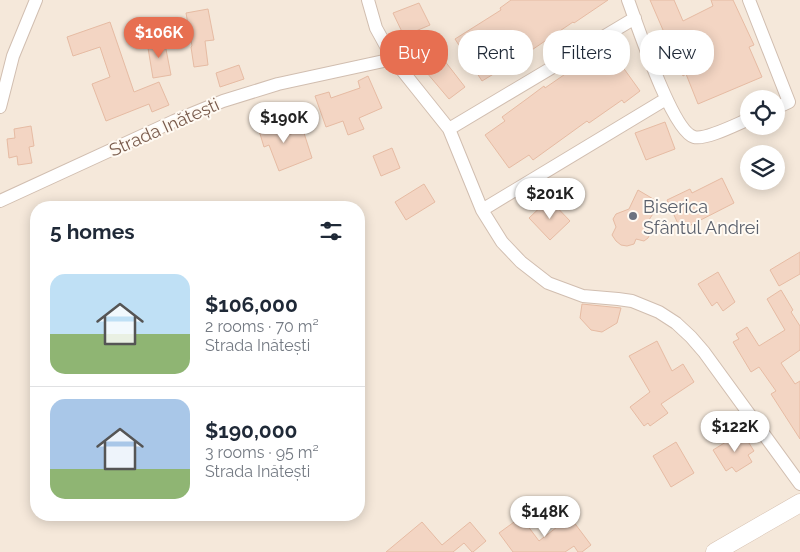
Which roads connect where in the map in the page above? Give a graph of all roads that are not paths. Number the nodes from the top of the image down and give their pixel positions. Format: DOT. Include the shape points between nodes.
graph roads {
  1 [pos="36,0"];
  2 [pos="368,0"];
  3 [pos="628,0"];
  4 [pos="749,0"];
  5 [pos="635,18"];
  6 [pos="380,35"];
  7 [pos="380,62"];
  8 [pos="406,75"];
  9 [pos="784,90"];
  10 [pos="785,92"];
  11 [pos="666,99"];
  12 [pos="785,104"];
  13 [pos="0,107"];
  14 [pos="740,123"];
  15 [pos="449,129"];
  16 [pos="0,201"];
  17 [pos="482,210"];
  18 [pos="800,484"];
  19 [pos="800,503"];
  20 [pos="715,552"];
  1 -- 13 [label="street" via="13,56"];
  2 -- 6 [label="street"];
  3 -- 5 [label="street"];
  4 -- 9 [label="street"];
  5 -- 11 [label="street"];
  5 -- 15 [label="street"];
  7 -- 16 [label="street, Strada Inătești" via="278,84 223,101"];
  8 -- 15 [label="street"];
  10 -- 12 [label="street" via="789,102"];
  11 -- 14 [label="street" via="681,126 694,137 708,136"];
  11 -- 17 [label="street"];
  15 -- 17 [label="street"];
  17 -- 18 [label="street" via="502,242 548,283 583,296 618,299 646,306 676,323 704,352"];
  19 -- 20 [label="street"];
}
